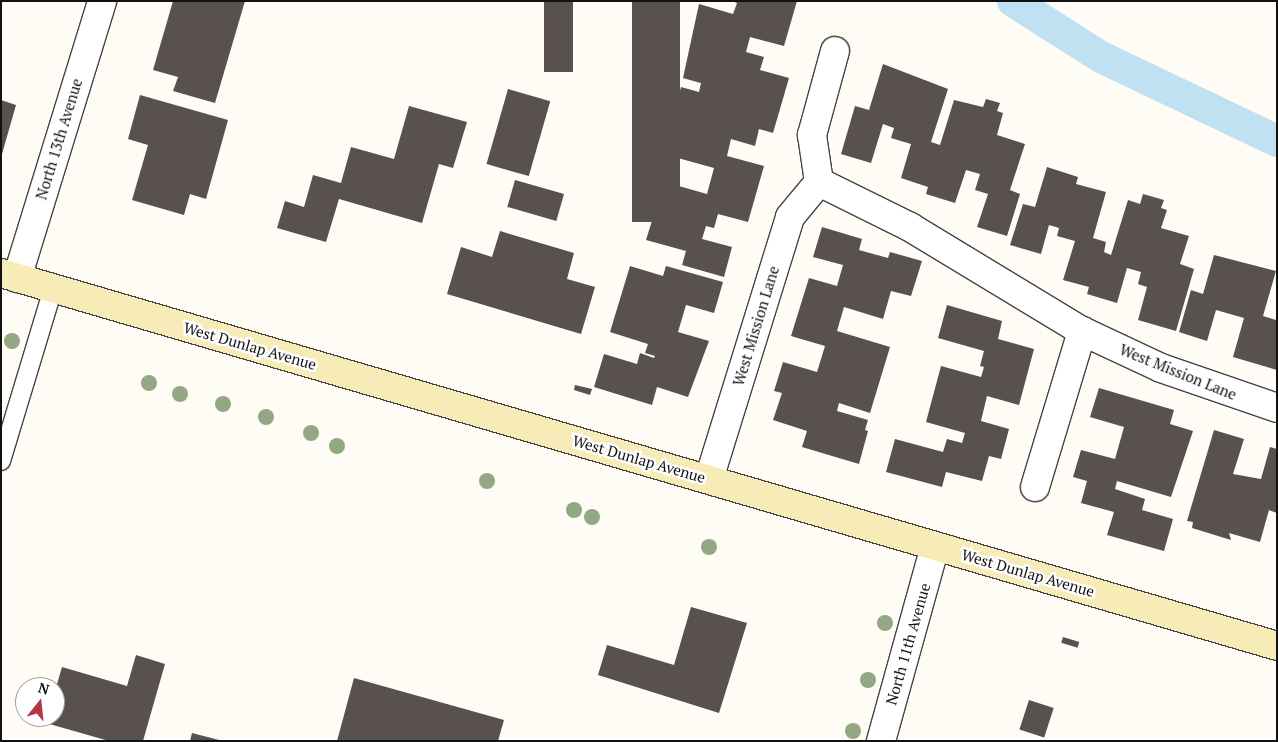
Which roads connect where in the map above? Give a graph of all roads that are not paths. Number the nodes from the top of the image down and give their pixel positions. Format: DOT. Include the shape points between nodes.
graph roads {
  1 [pos="102,1"];
  2 [pos="835,51"];
  3 [pos="819,182"];
  4 [pos="9,275"];
  5 [pos="53,288"];
  6 [pos="1082,331"];
  7 [pos="1277,408"];
  8 [pos="1,461"];
  9 [pos="709,479"];
  10 [pos="1035,487"];
  11 [pos="935,546"];
  12 [pos="1277,646"];
  13 [pos="881,741"];
  1 -- 4 [label="street, North 13th Avenue"];
  2 -- 3 [label="street" via="812,135"];
  3 -- 6 [label="street, West Mission Lane" via="910,227"];
  3 -- 9 [label="street, West Mission Lane" via="790,217"];
  4 -- 5 [label="main road, West Dunlap Avenue"];
  5 -- 8 [label="lane"];
  5 -- 9 [label="main road, West Dunlap Avenue"];
  6 -- 7 [label="street, West Mission Lane" via="1161,368"];
  6 -- 10 [label="street"];
  9 -- 11 [label="main road, West Dunlap Avenue"];
  11 -- 12 [label="main road, West Dunlap Avenue"];
  11 -- 13 [label="street, North 11th Avenue"];
}
